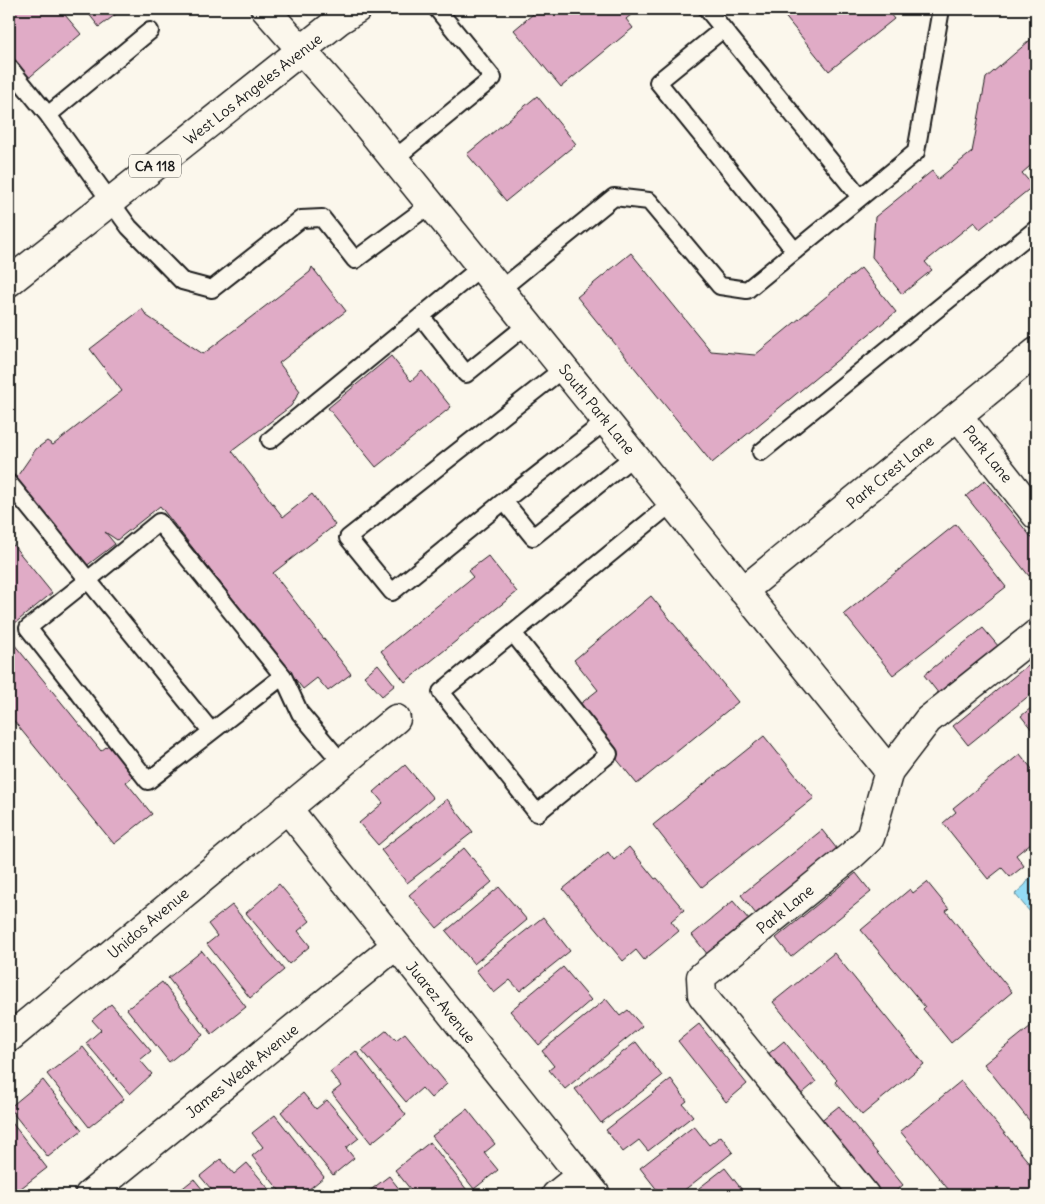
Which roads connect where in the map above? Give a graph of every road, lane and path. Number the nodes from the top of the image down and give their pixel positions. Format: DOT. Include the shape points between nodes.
graph roads {
  1 [pos="265,9"];
  2 [pos="357,9"];
  3 [pos="437,9"];
  4 [pos="707,9"];
  5 [pos="941,9"];
  6 [pos="724,29"];
  7 [pos="150,31"];
  8 [pos="302,51"];
  9 [pos="9,68"];
  10 [pos="48,115"];
  11 [pos="394,159"];
  12 [pos="860,197"];
  13 [pos="110,202"];
  14 [pos="430,204"];
  15 [pos="1036,229"];
  16 [pos="795,251"];
  17 [pos="482,267"];
  18 [pos="9,282"];
  19 [pos="500,290"];
  20 [pos="421,316"];
  21 [pos="528,324"];
  22 [pos="1036,352"];
  23 [pos="564,368"];
  24 [pos="958,416"];
  25 [pos="606,421"];
  26 [pos="270,440"];
  27 [pos="761,452"];
  28 [pos="634,456"];
  29 [pos="9,483"];
  30 [pos="504,501"];
  31 [pos="672,503"];
  32 [pos="1036,515"];
  33 [pos="88,580"];
  34 [pos="743,591"];
  35 [pos="513,633"];
  36 [pos="1036,634"];
  37 [pos="283,676"];
  38 [pos="396,719"];
  39 [pos="211,731"];
  40 [pos="342,763"];
  41 [pos="889,771"];
  42 [pos="287,808"];
  43 [pos="395,946"];
  44 [pos="9,1038"];
  45 [pos="588,1186"];
  46 [pos="89,1195"];
  47 [pos="556,1195"];
  48 [pos="865,1195"];
  1 -- 8 [label="street, South Park Lane"];
  2 -- 8 [label="street, West Los Angeles Avenue / CA 118"];
  3 -- 11 [label="lane" via="493,78"];
  4 -- 6 [label="lane"];
  5 -- 12 [label="lane" via="916,152"];
  6 -- 12 [label="lane"];
  6 -- 16 [label="lane" via="658,82"];
  7 -- 10 [label="lane"];
  8 -- 11 [label="street, South Park Lane"];
  8 -- 13 [label="street, West Los Angeles Avenue / CA 118"];
  9 -- 10 [label="lane"];
  10 -- 13 [label="lane"];
  11 -- 14 [label="street, South Park Lane"];
  12 -- 16 [label="lane"];
  13 -- 14 [label="lane" via="129,227 182,281 212,289 301,219 322,218 355,260"];
  13 -- 18 [label="street, West Los Angeles Avenue / CA 118"];
  14 -- 17 [label="street, South Park Lane"];
  15 -- 27 [label="lane"];
  16 -- 19 [label="lane" via="747,290 720,286 649,201 614,197"];
  17 -- 19 [label="street, South Park Lane"];
  17 -- 20 [label="lane"];
  19 -- 21 [label="street, South Park Lane"];
  20 -- 21 [label="lane" via="466,374"];
  20 -- 26 [label="lane"];
  21 -- 23 [label="street, South Park Lane"];
  22 -- 24 [label="street, Park Crest Lane"];
  23 -- 25 [label="street, South Park Lane"];
  23 -- 30 [label="lane" via="348,538 392,592"];
  24 -- 32 [label="street, Park Lane"];
  24 -- 34 [label="street, Park Crest Lane"];
  25 -- 28 [label="street, South Park Lane"];
  25 -- 30 [label="lane"];
  28 -- 30 [label="lane" via="533,537"];
  28 -- 31 [label="street, South Park Lane"];
  29 -- 33 [label="lane"];
  31 -- 34 [label="street, South Park Lane"];
  31 -- 35 [label="lane"];
  33 -- 37 [label="lane" via="159,522"];
  33 -- 39 [label="lane"];
  33 -- 39 [label="lane" via="28,628 148,781"];
  34 -- 41 [label="street, South Park Lane"];
  35 -- 35 [label="lane" via="441,692 537,813 609,754"];
  36 -- 41 [label="street, Park Lane" via="928,720"];
  37 -- 39 [label="lane"];
  37 -- 40 [label="lane" via="300,713"];
  38 -- 40 [label="street, Unidos Avenue"];
  40 -- 42 [label="street, Unidos Avenue"];
  41 -- 48 [label="street, Park Lane" via="870,838 702,977 702,995"];
  42 -- 43 [label="street, Juarez Avenue"];
  42 -- 44 [label="street, Unidos Avenue"];
  43 -- 45 [label="street, Juarez Avenue"];
  43 -- 46 [label="street, James Weak Avenue"];
  45 -- 47 [label="street"];
}
